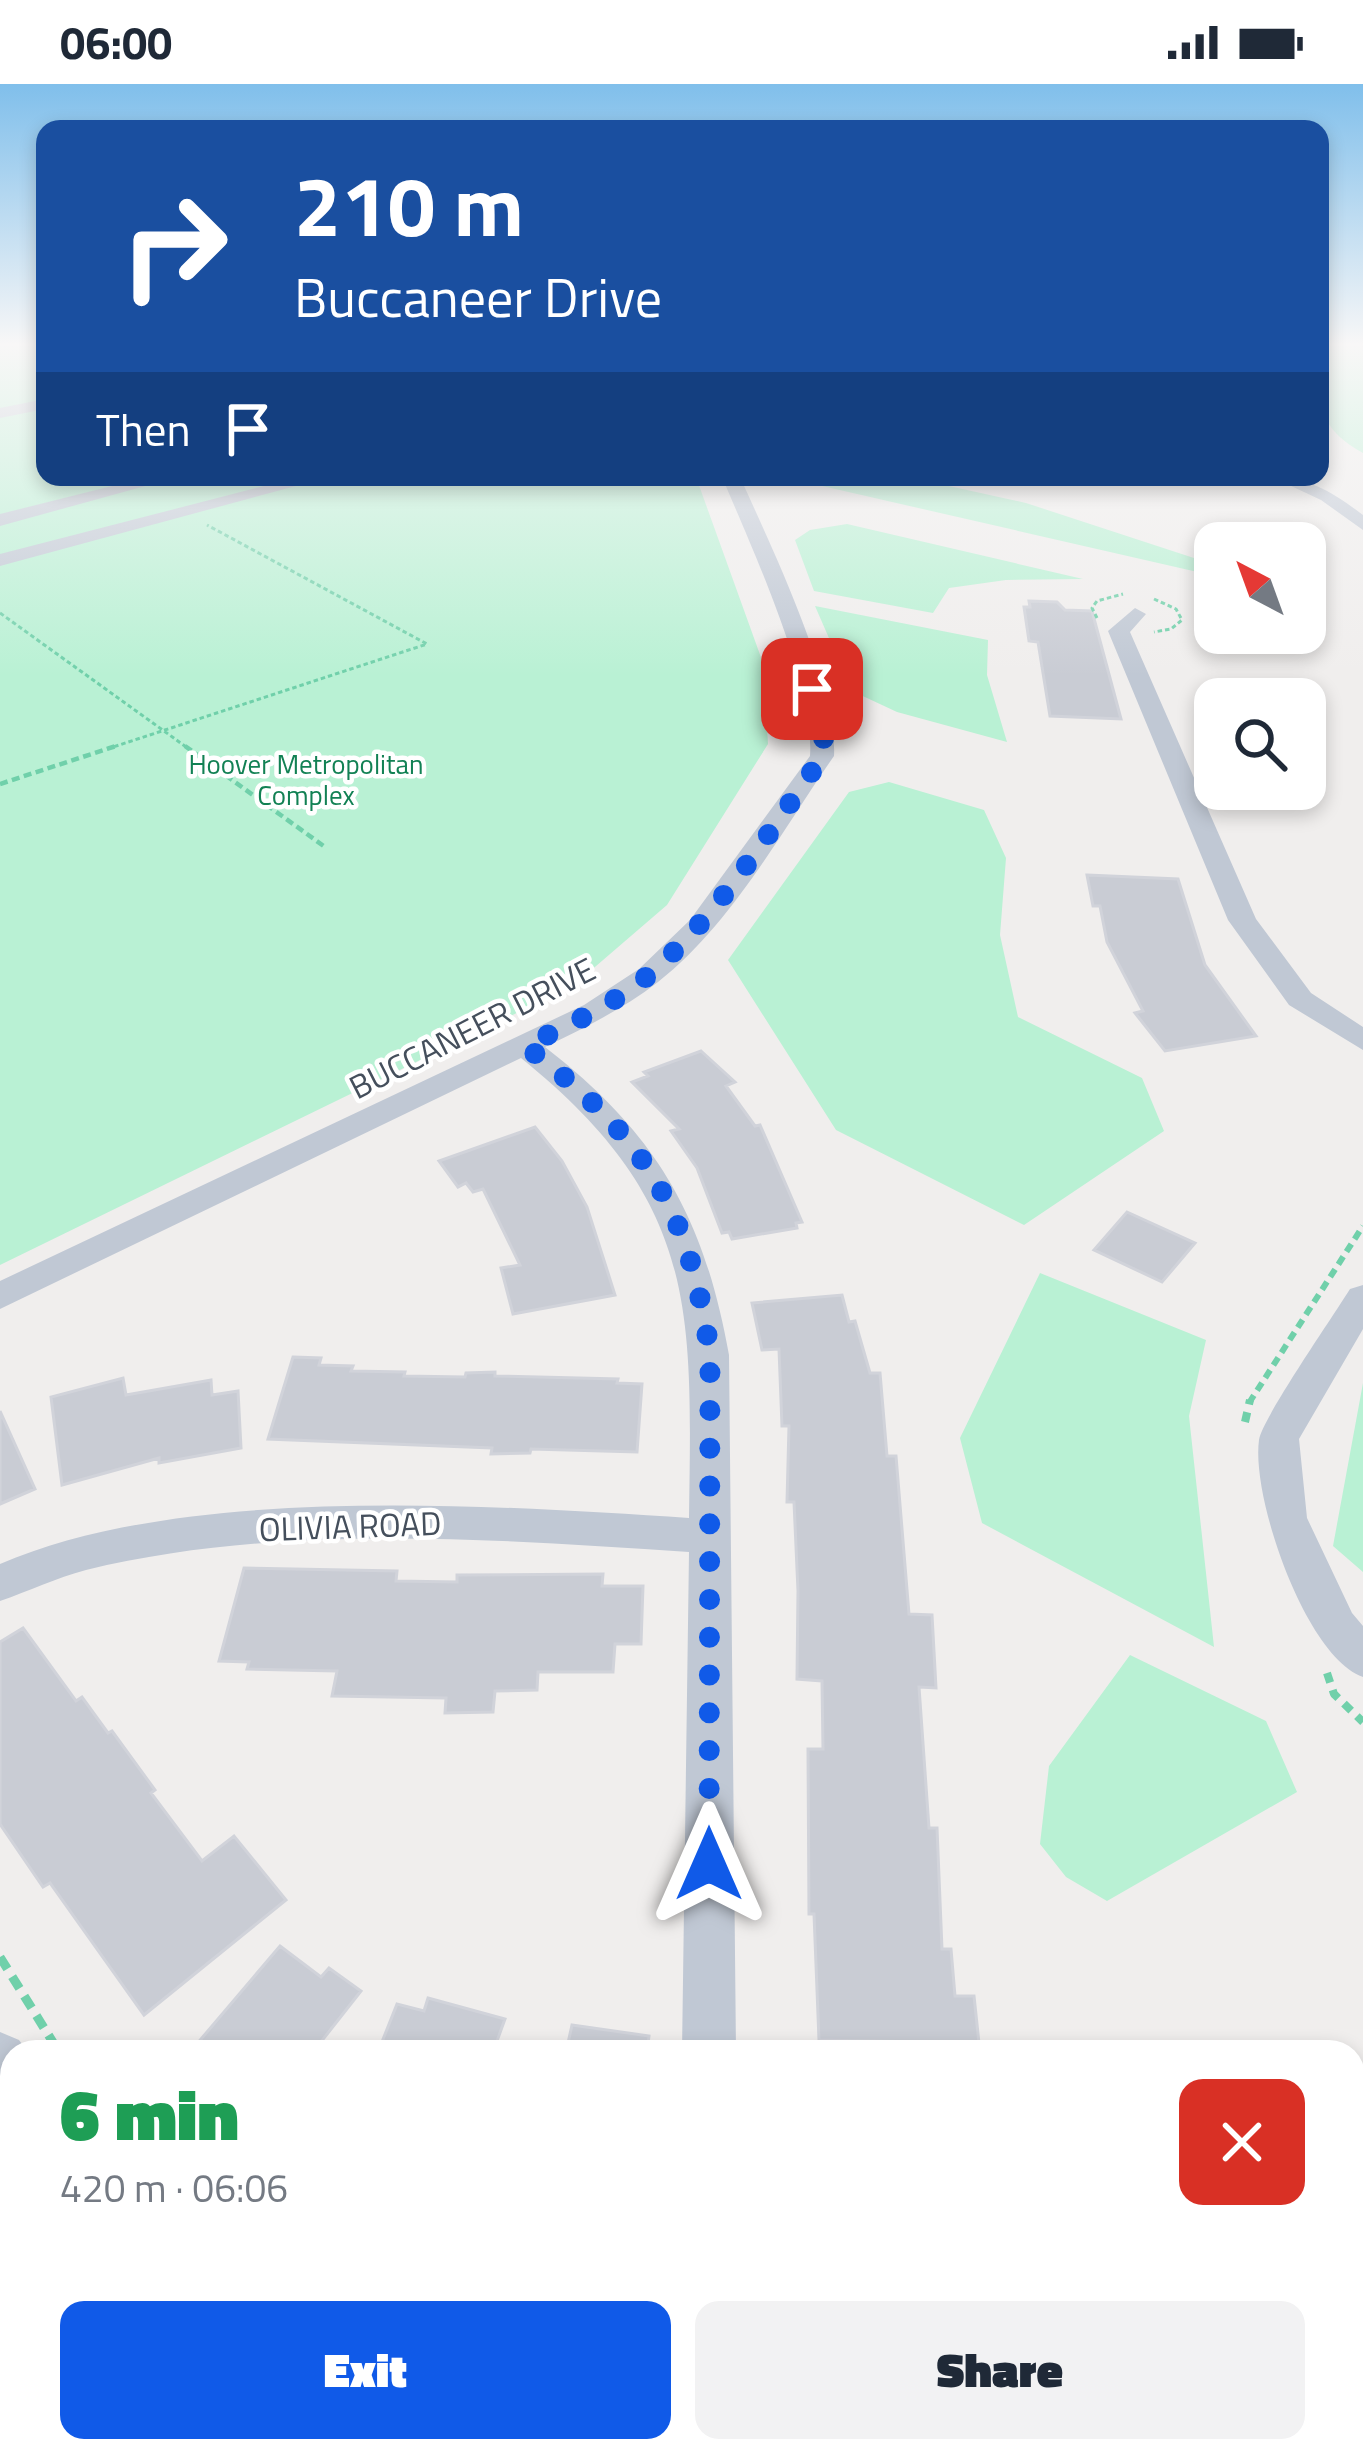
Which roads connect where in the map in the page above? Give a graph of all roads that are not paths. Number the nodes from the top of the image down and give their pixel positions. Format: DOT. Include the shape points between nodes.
graph roads {
  1 [pos="134,486"];
  2 [pos="217,486"];
  3 [pos="285,486"];
  4 [pos="735,486"];
  5 [pos="1303,486"];
  6 [pos="0,520"];
  7 [pos="1363,524"];
  8 [pos="0,540"];
  9 [pos="0,560"];
  10 [pos="1135,614"];
  11 [pos="1363,1042"];
  12 [pos="525,1046"];
  13 [pos="0,1295"];
  14 [pos="1363,1298"];
  15 [pos="707,1535"];
  16 [pos="0,1582"];
  17 [pos="1363,1658"];
  18 [pos="709,2040"];
  1 -- 6 [label="street"];
  2 -- 8 [label="street"];
  3 -- 9 [label="street"];
  4 -- 12 [label="street, BUCCANEER DRIVE" via="824,726 823,756 700,926 649,975"];
  5 -- 7 [label="street"];
  10 -- 11 [label="street" via="1119,631 1242,920 1300,999"];
  12 -- 13 [label="street, BUCCANEER DRIVE"];
  12 -- 15 [label="street" via="601,1110 651,1167 689,1248 710,1355"];
  14 -- 17 [label="street" via="1279,1438 1286,1518 1336,1626"];
  15 -- 16 [label="street, OLIVIA ROAD" via="412,1520 299,1526 124,1544"];
  15 -- 18 [label="street"];
}
